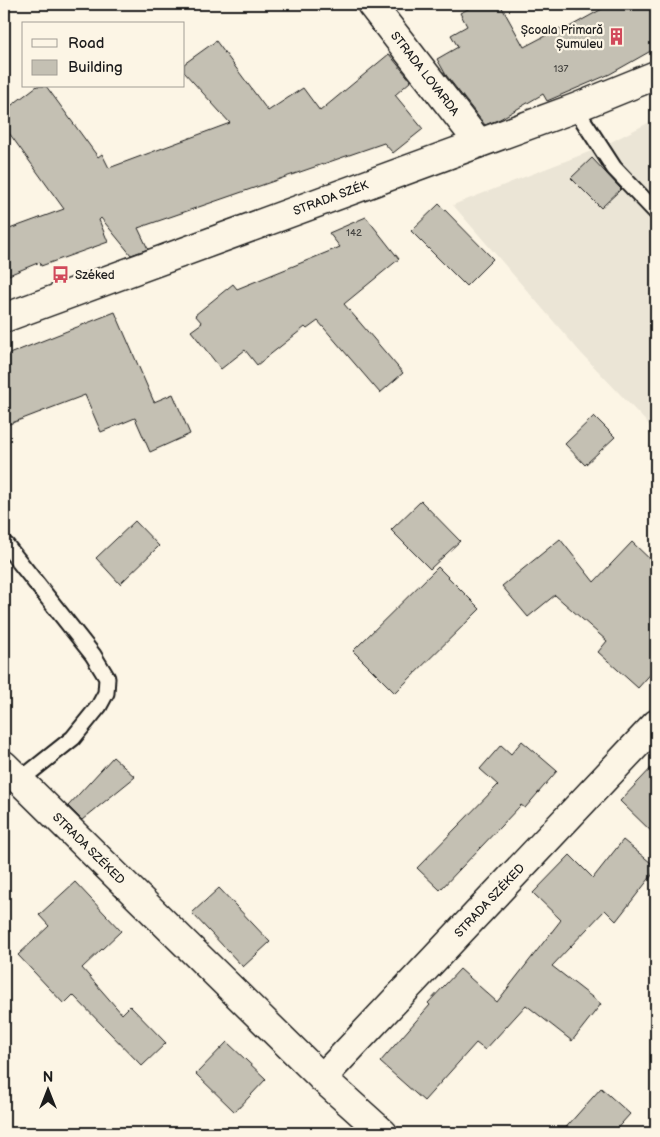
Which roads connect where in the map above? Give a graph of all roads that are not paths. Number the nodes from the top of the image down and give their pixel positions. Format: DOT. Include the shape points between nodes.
graph roads {
  1 [pos="371,4"];
  2 [pos="656,75"];
  3 [pos="575,108"];
  4 [pos="480,143"];
  5 [pos="656,212"];
  6 [pos="4,318"];
  7 [pos="6,545"];
  8 [pos="656,724"];
  9 [pos="12,773"];
  10 [pos="322,1078"];
  11 [pos="383,1133"];
  1 -- 4 [label="street, STRADA LOVARDA"];
  2 -- 3 [label="street, STRADA SZÉK"];
  3 -- 4 [label="street, STRADA SZÉK"];
  3 -- 5 [label="lane" via="614,168"];
  4 -- 6 [label="street, STRADA SZÉK"];
  7 -- 9 [label="lane" via="93,655 107,678 106,693 99,706 73,738"];
  8 -- 10 [label="street, STRADA SZÉKED"];
  9 -- 10 [label="street, STRADA SZÉKED"];
  10 -- 11 [label="street, STRADA SZÉKED"];
}
